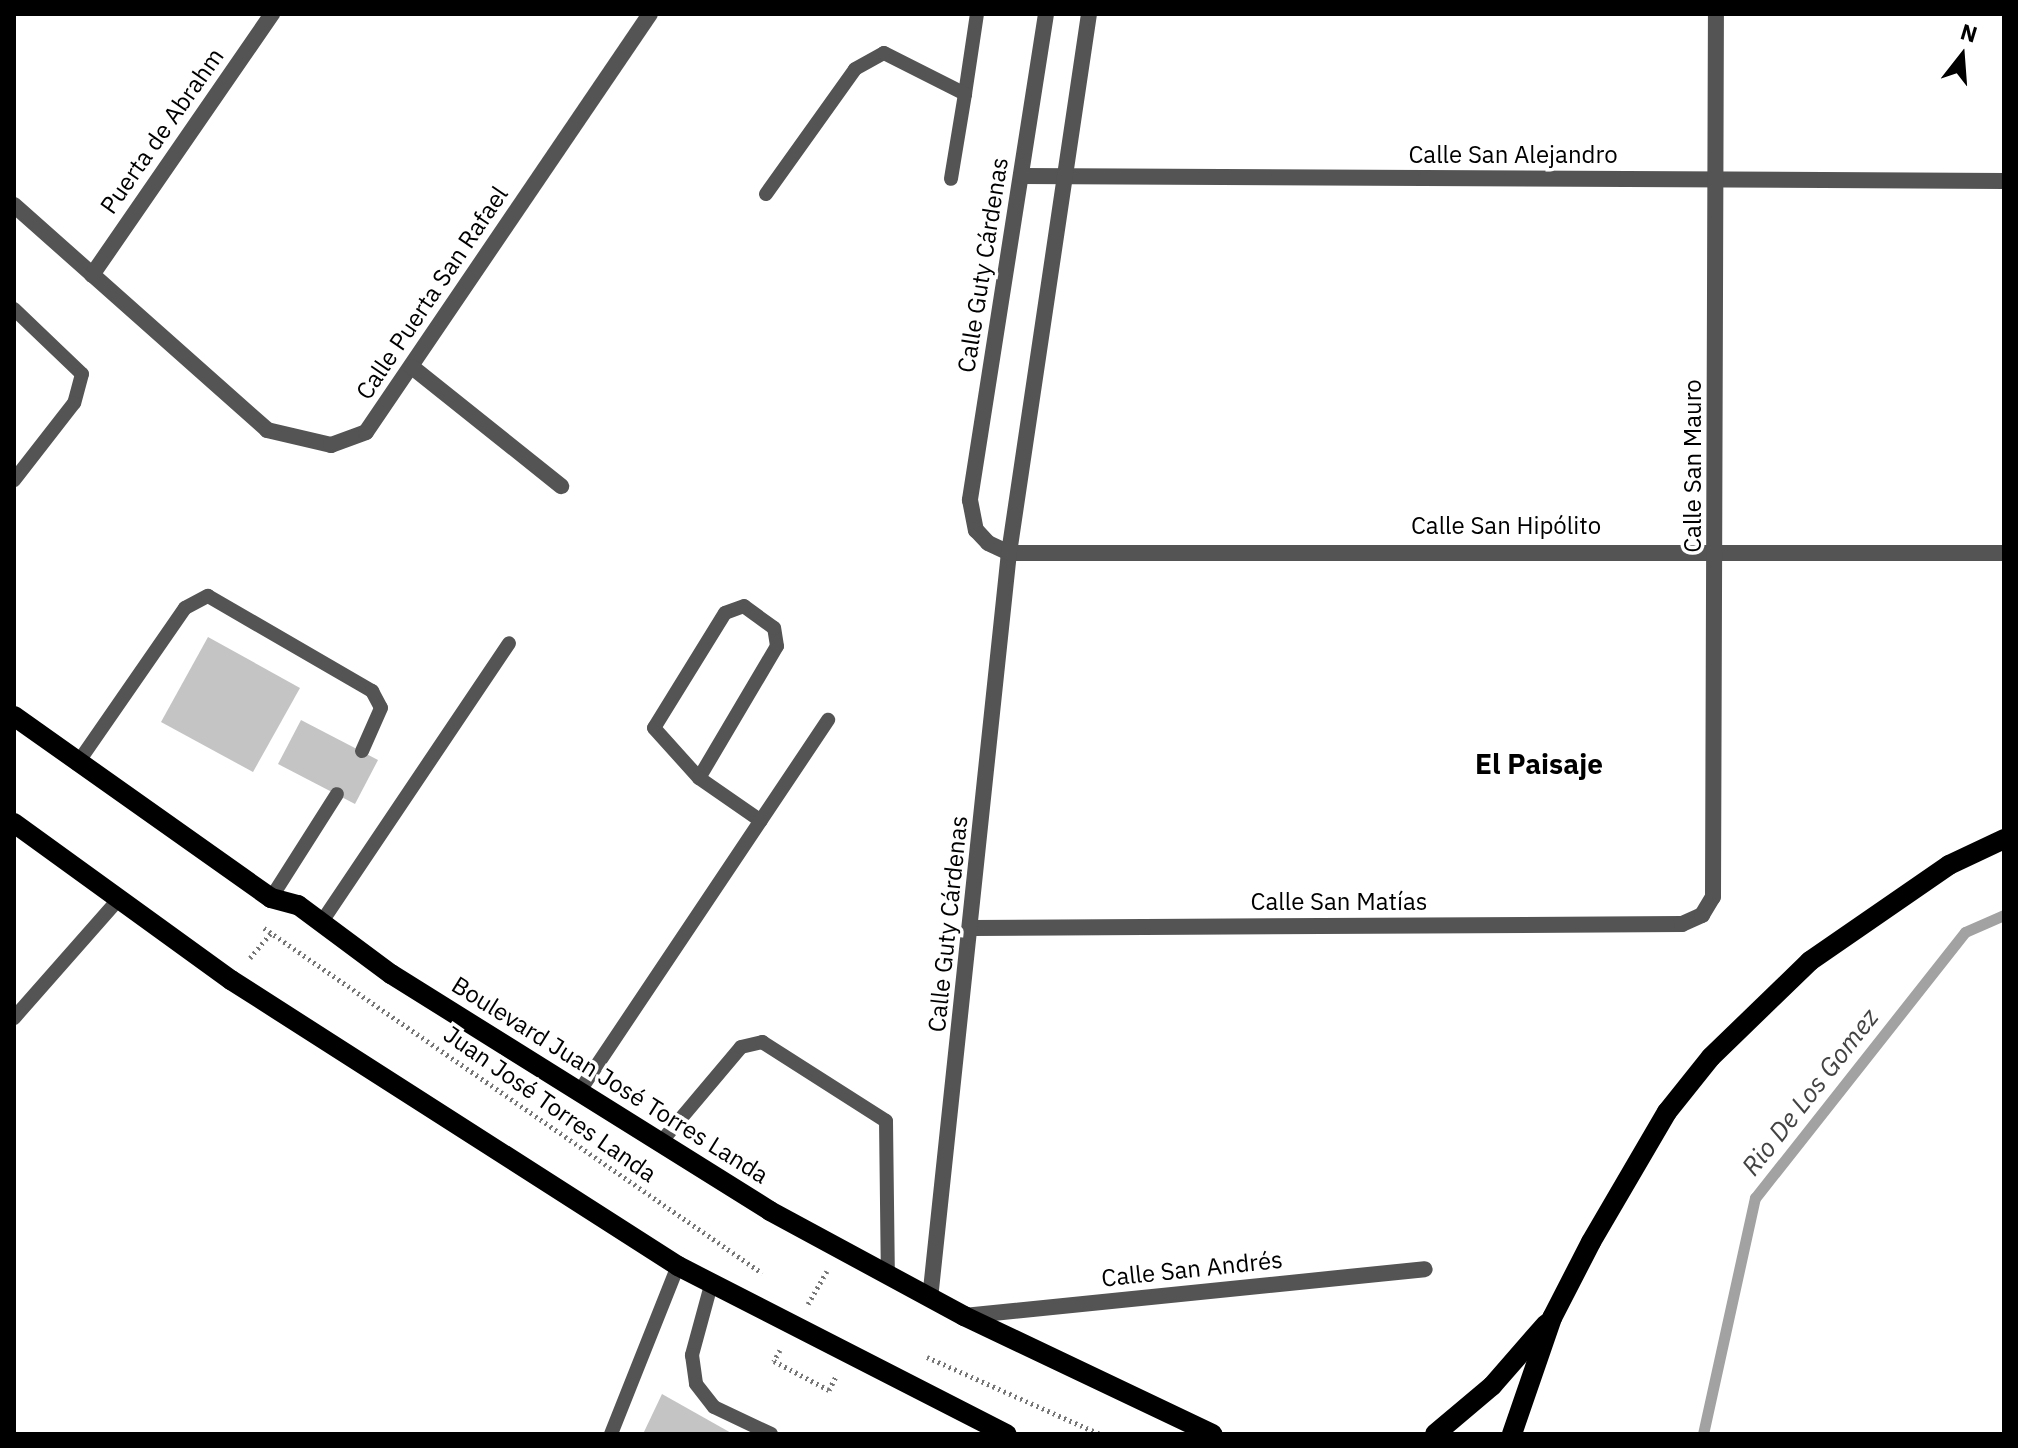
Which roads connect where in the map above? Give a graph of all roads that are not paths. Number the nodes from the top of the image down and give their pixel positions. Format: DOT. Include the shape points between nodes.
graph roads {
  1 [pos="272,14"];
  2 [pos="650,14"];
  3 [pos="977,14"];
  4 [pos="1046,14"];
  5 [pos="1089,14"];
  6 [pos="1716,14"];
  7 [pos="965,94"];
  8 [pos="1021,176"];
  9 [pos="1070,176"];
  10 [pos="951,179"];
  11 [pos="1716,180"];
  12 [pos="2004,181"];
  13 [pos="766,194"];
  14 [pos="14,205"];
  15 [pos="92,275"];
  16 [pos="14,309"];
  17 [pos="412,367"];
  18 [pos="14,480"];
  19 [pos="561,486"];
  20 [pos="1717,549"];
  21 [pos="1009,553"];
  22 [pos="2004,553"];
  23 [pos="509,643"];
  24 [pos="14,716"];
  25 [pos="828,720"];
  26 [pos="362,751"];
  27 [pos="77,764"];
  28 [pos="699,778"];
  29 [pos="337,794"];
  30 [pos="761,821"];
  31 [pos="14,823"];
  32 [pos="2004,839"];
  33 [pos="271,898"];
  34 [pos="117,901"];
  35 [pos="1702,915"];
  36 [pos="321,923"];
  37 [pos="973,928"];
  38 [pos="14,1018"];
  39 [pos="579,1092"];
  40 [pos="661,1142"];
  41 [pos="678,1266"];
  42 [pos="1425,1269"];
  43 [pos="888,1277"];
  44 [pos="711,1285"];
  45 [pos="930,1299"];
  46 [pos="964,1316"];
  47 [pos="1552,1318"];
  48 [pos="973,1427"];
  49 [pos="611,1434"];
  50 [pos="771,1434"];
  51 [pos="1007,1434"];
  52 [pos="1212,1434"];
  53 [pos="1435,1434"];
  54 [pos="1512,1434"];
  1 -- 15 [label="street, Puerta de Abrahm"];
  2 -- 17 [label="street, Calle Puerta San Rafael"];
  3 -- 7 [label="lane"];
  4 -- 8 [label="street, Calle Guty Cárdenas"];
  5 -- 9 [label="street, Calle Guty Cárdenas"];
  6 -- 11 [label="street, Calle San Mauro"];
  7 -- 10 [label="lane"];
  7 -- 13 [label="lane" via="884,53 868,56"];
  8 -- 9 [label="street, Calle San Alejandro"];
  8 -- 21 [label="street, Calle Guty Cárdenas" via="970,500 976,530"];
  9 -- 11 [label="street, Calle San Alejandro"];
  9 -- 21 [label="street, Calle Guty Cárdenas"];
  11 -- 12 [label="street, Calle San Alejandro"];
  11 -- 20 [label="street, Calle San Mauro"];
  14 -- 15 [label="street, Calle Puerta San Rafael"];
  15 -- 17 [label="street, Calle Puerta San Rafael" via="267,430 303,442 331,445 366,432"];
  16 -- 18 [label="lane" via="82,374 74,403"];
  17 -- 19 [label="street"];
  20 -- 21 [label="street, Calle San Hipólito"];
  20 -- 22 [label="street, Calle San Hipólito"];
  20 -- 35 [label="street, Calle San Mauro" via="1713,897"];
  21 -- 37 [label="street, Calle Guty Cárdenas"];
  23 -- 36 [label="lane"];
  24 -- 27 [label="main road, Boulevard Juan José Torres Landa"];
  25 -- 30 [label="lane"];
  26 -- 27 [label="lane" via="381,708 372,691 208,596 185,608"];
  27 -- 33 [label="main road, Boulevard Juan José Torres Landa"];
  28 -- 28 [label="lane" via="777,646 774,628 744,606 725,613 657,717 657,738"];
  28 -- 30 [label="lane"];
  29 -- 33 [label="lane"];
  30 -- 39 [label="lane"];
  31 -- 34 [label="main road"];
  32 -- 47 [label="main road" via="1949,865 1822,952 1711,1057 1630,1169"];
  33 -- 36 [label="main road, Boulevard Juan José Torres Landa" via="298,905"];
  34 -- 38 [label="lane"];
  34 -- 41 [label="main road" via="231,980"];
  35 -- 37 [label="street, Calle San Matías" via="1682,924"];
  36 -- 39 [label="main road, Boulevard Juan José Torres Landa"];
  37 -- 45 [label="street, Calle Guty Cárdenas"];
  39 -- 40 [label="main road, Boulevard Juan José Torres Landa"];
  40 -- 43 [label="main road, Boulevard Juan José Torres Landa"];
  40 -- 43 [label="lane" via="741,1047 762,1042 886,1121"];
  41 -- 44 [label="main road"];
  41 -- 49 [label="lane"];
  42 -- 46 [label="street, Calle San Andrés"];
  43 -- 45 [label="main road, Boulevard Juan José Torres Landa"];
  44 -- 48 [label="main road"];
  44 -- 50 [label="lane" via="692,1355 696,1384 714,1407"];
  45 -- 46 [label="main road, Boulevard Juan José Torres Landa"];
  46 -- 52 [label="main road, Boulevard Juan José Torres Landa"];
  47 -- 53 [label="main road" via="1492,1386"];
  47 -- 54 [label="main road"];
  48 -- 51 [label="main road"];
}
